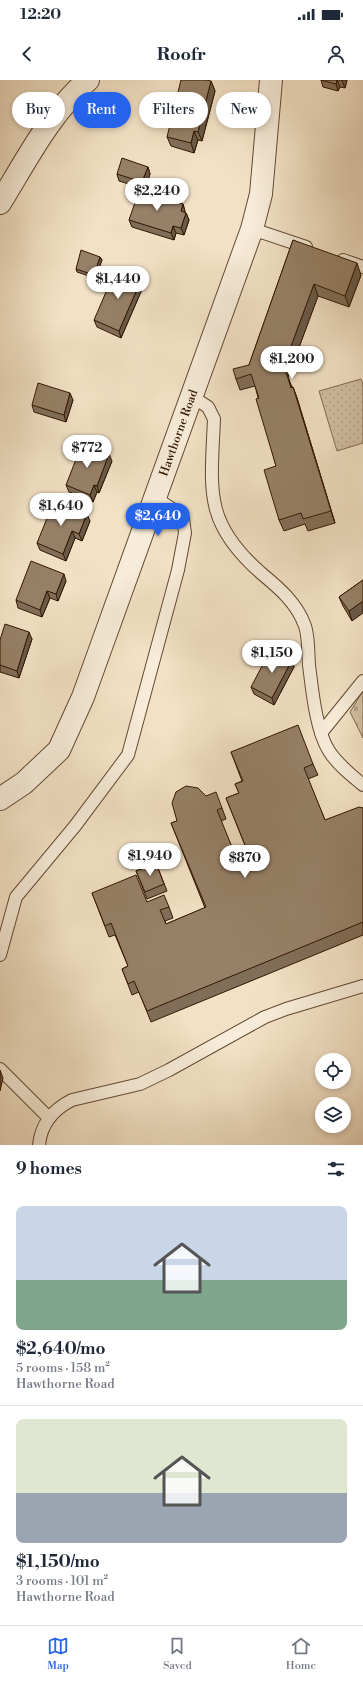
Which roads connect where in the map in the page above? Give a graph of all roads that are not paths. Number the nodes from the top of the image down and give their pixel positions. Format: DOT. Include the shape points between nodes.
graph roads {
  1 [pos="88,80"];
  2 [pos="271,80"];
  3 [pos="0,203"];
  4 [pos="252,229"];
  5 [pos="319,252"];
  6 [pos="334,256"];
  7 [pos="363,266"];
  8 [pos="190,396"];
  9 [pos="154,497"];
  10 [pos="363,681"];
  11 [pos="321,733"];
  12 [pos="363,785"];
  13 [pos="0,799"];
  14 [pos="0,955"];
  15 [pos="363,986"];
  16 [pos="0,1069"];
  17 [pos="49,1118"];
  18 [pos="39,1145"];
  1 -- 3 [label="street" via="58,112"];
  2 -- 4 [label="street, Hawthorne Road" via="261,194"];
  4 -- 5 [label="lane"];
  4 -- 8 [label="street, Hawthorne Road"];
  6 -- 7 [label="lane"];
  8 -- 9 [label="street, Hawthorne Road"];
  8 -- 11 [label="lane" via="208,407 214,419 212,495 216,514 226,535 246,560 286,594 305,627 312,696"];
  9 -- 13 [label="street, Hawthorne Road" via="83,697 58,750 24,783"];
  9 -- 14 [label="lane" via="177,512 183,519 185,533 178,570 128,755 75,826 16,897"];
  10 -- 11 [label="lane"];
  11 -- 12 [label="lane" via="328,750 344,769"];
  15 -- 17 [label="lane" via="286,1008 140,1084 72,1100 62,1105"];
  16 -- 17 [label="lane"];
  17 -- 18 [label="lane" via="44,1125"];
}
